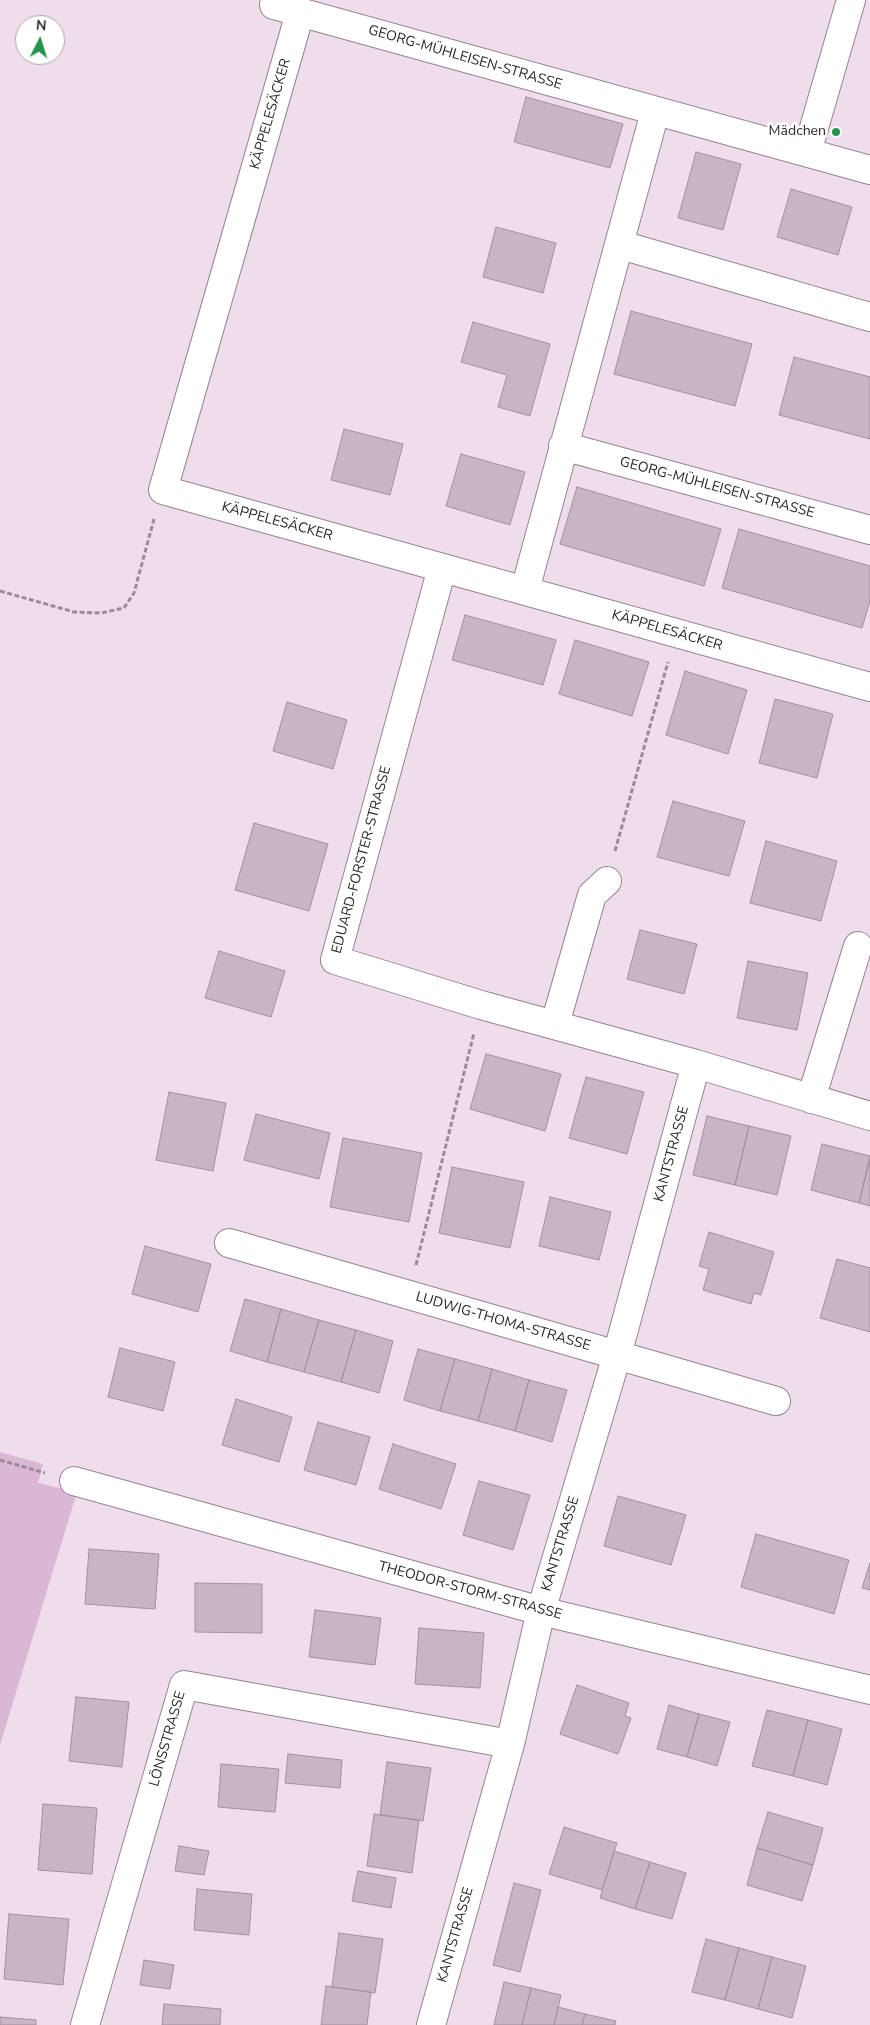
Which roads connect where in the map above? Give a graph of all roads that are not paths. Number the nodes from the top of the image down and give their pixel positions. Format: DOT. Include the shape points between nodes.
graph roads {
  1 [pos="851,0"];
  2 [pos="274,5"];
  3 [pos="300,13"];
  4 [pos="655,112"];
  5 [pos="807,152"];
  6 [pos="870,170"];
  7 [pos="620,245"];
  8 [pos="870,317"];
  9 [pos="563,446"];
  10 [pos="870,530"];
  11 [pos="442,568"];
  12 [pos="526,590"];
  13 [pos="870,687"];
  14 [pos="607,881"];
  15 [pos="858,946"];
  16 [pos="555,1024"];
  17 [pos="696,1064"];
  18 [pos="811,1100"];
  19 [pos="870,1116"];
  20 [pos="230,1243"];
  21 [pos="617,1355"];
  22 [pos="776,1401"];
  23 [pos="74,1481"];
  24 [pos="541,1611"];
  25 [pos="870,1690"];
  26 [pos="510,1744"];
  27 [pos="85,2025"];
  28 [pos="431,2025"];
  1 -- 5 [label="street"];
  2 -- 3 [label="street, GEORG-MÜHLEISEN-STRASSE"];
  3 -- 4 [label="street, GEORG-MÜHLEISEN-STRASSE"];
  3 -- 11 [label="street, KÄPPELESÄCKER" via="163,490"];
  4 -- 5 [label="street, GEORG-MÜHLEISEN-STRASSE"];
  4 -- 7 [label="street"];
  5 -- 6 [label="street, GEORG-MÜHLEISEN-STRASSE"];
  7 -- 8 [label="street"];
  7 -- 9 [label="street"];
  9 -- 10 [label="street, GEORG-MÜHLEISEN-STRASSE"];
  9 -- 12 [label="street"];
  11 -- 12 [label="street, KÄPPELESÄCKER"];
  11 -- 16 [label="street, EDUARD-FORSTER-STRASSE" via="335,960"];
  12 -- 13 [label="street, KÄPPELESÄCKER"];
  14 -- 16 [label="street" via="592,895"];
  15 -- 18 [label="street"];
  16 -- 17 [label="street, EDUARD-FORSTER-STRASSE"];
  17 -- 18 [label="street, EDUARD-FORSTER-STRASSE"];
  17 -- 21 [label="street, KANTSTRASSE"];
  18 -- 19 [label="street, EDUARD-FORSTER-STRASSE"];
  20 -- 21 [label="street, LUDWIG-THOMA-STRASSE"];
  21 -- 22 [label="street, LUDWIG-THOMA-STRASSE"];
  21 -- 24 [label="street, KANTSTRASSE"];
  23 -- 24 [label="street, THEODOR-STORM-STRASSE"];
  24 -- 25 [label="street, THEODOR-STORM-STRASSE"];
  24 -- 26 [label="street, KANTSTRASSE"];
  26 -- 27 [label="street, LÖNSSTRASSE" via="184,1685"];
  26 -- 28 [label="street, KANTSTRASSE"];
}
